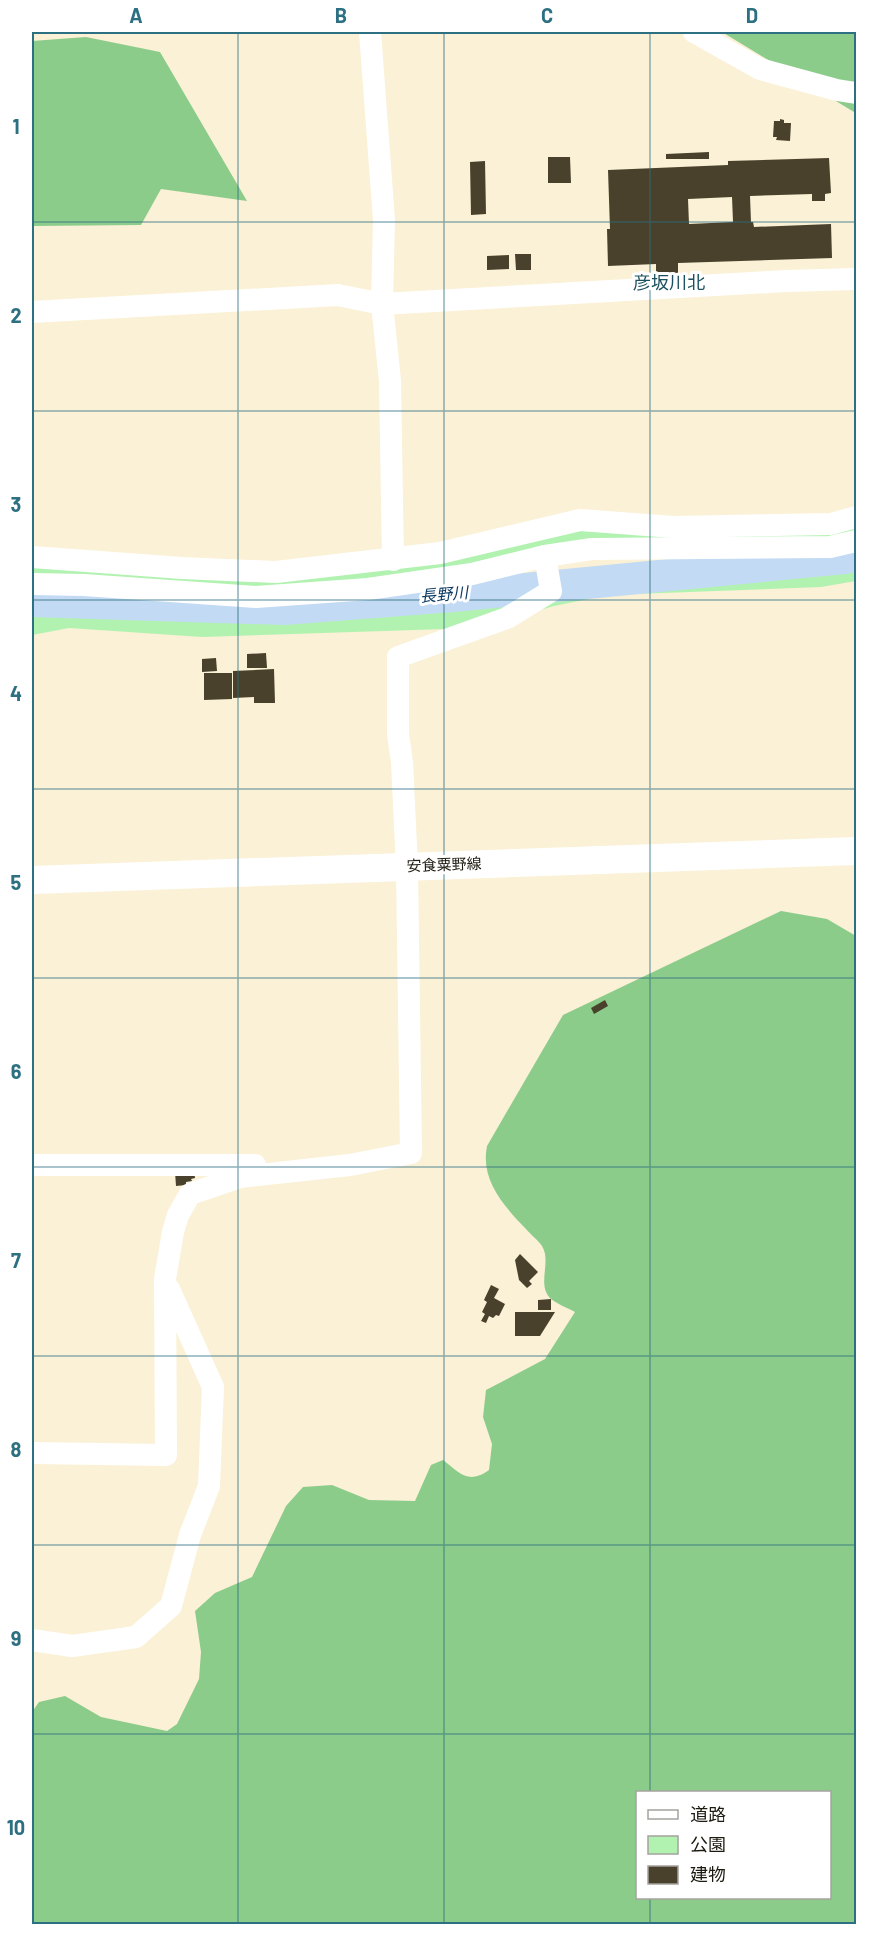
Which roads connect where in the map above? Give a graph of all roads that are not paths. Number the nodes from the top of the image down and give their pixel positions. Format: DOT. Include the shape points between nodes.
graph roads {
  1 [pos="369,32"];
  2 [pos="694,32"];
  3 [pos="856,93"];
  4 [pos="856,279"];
  5 [pos="382,304"];
  6 [pos="32,312"];
  7 [pos="856,517"];
  8 [pos="856,542"];
  9 [pos="32,557"];
  10 [pos="546,559"];
  11 [pos="393,560"];
  12 [pos="32,584"];
  13 [pos="856,851"];
  14 [pos="407,867"];
  15 [pos="32,880"];
  16 [pos="32,1165"];
  17 [pos="350,1165"];
  18 [pos="165,1279"];
  19 [pos="32,1453"];
  20 [pos="32,1640"];
  1 -- 5 [label="street" via="384,220"];
  2 -- 3 [label="street" via="760,69"];
  4 -- 5 [label="street"];
  5 -- 6 [label="street" via="338,295"];
  5 -- 11 [label="street" via="390,381"];
  7 -- 11 [label="street" via="831,524 673,527 580,520"];
  8 -- 10 [label="street" via="830,547 592,549"];
  9 -- 11 [label="street" via="276,572"];
  10 -- 12 [label="street" via="368,589 256,597"];
  10 -- 14 [label="street" via="551,591 507,618 398,657 398,734"];
  13 -- 14 [label="main road, 安食粟野線"];
  14 -- 15 [label="main road, 安食粟野線"];
  14 -- 17 [label="street" via="411,1153"];
  16 -- 17 [label="street"];
  17 -- 18 [label="street" via="240,1177 190,1194 178,1215"];
  18 -- 19 [label="street" via="166,1455"];
  18 -- 20 [label="street" via="213,1387 209,1486 190,1535 171,1606 136,1637 72,1646"];
}
